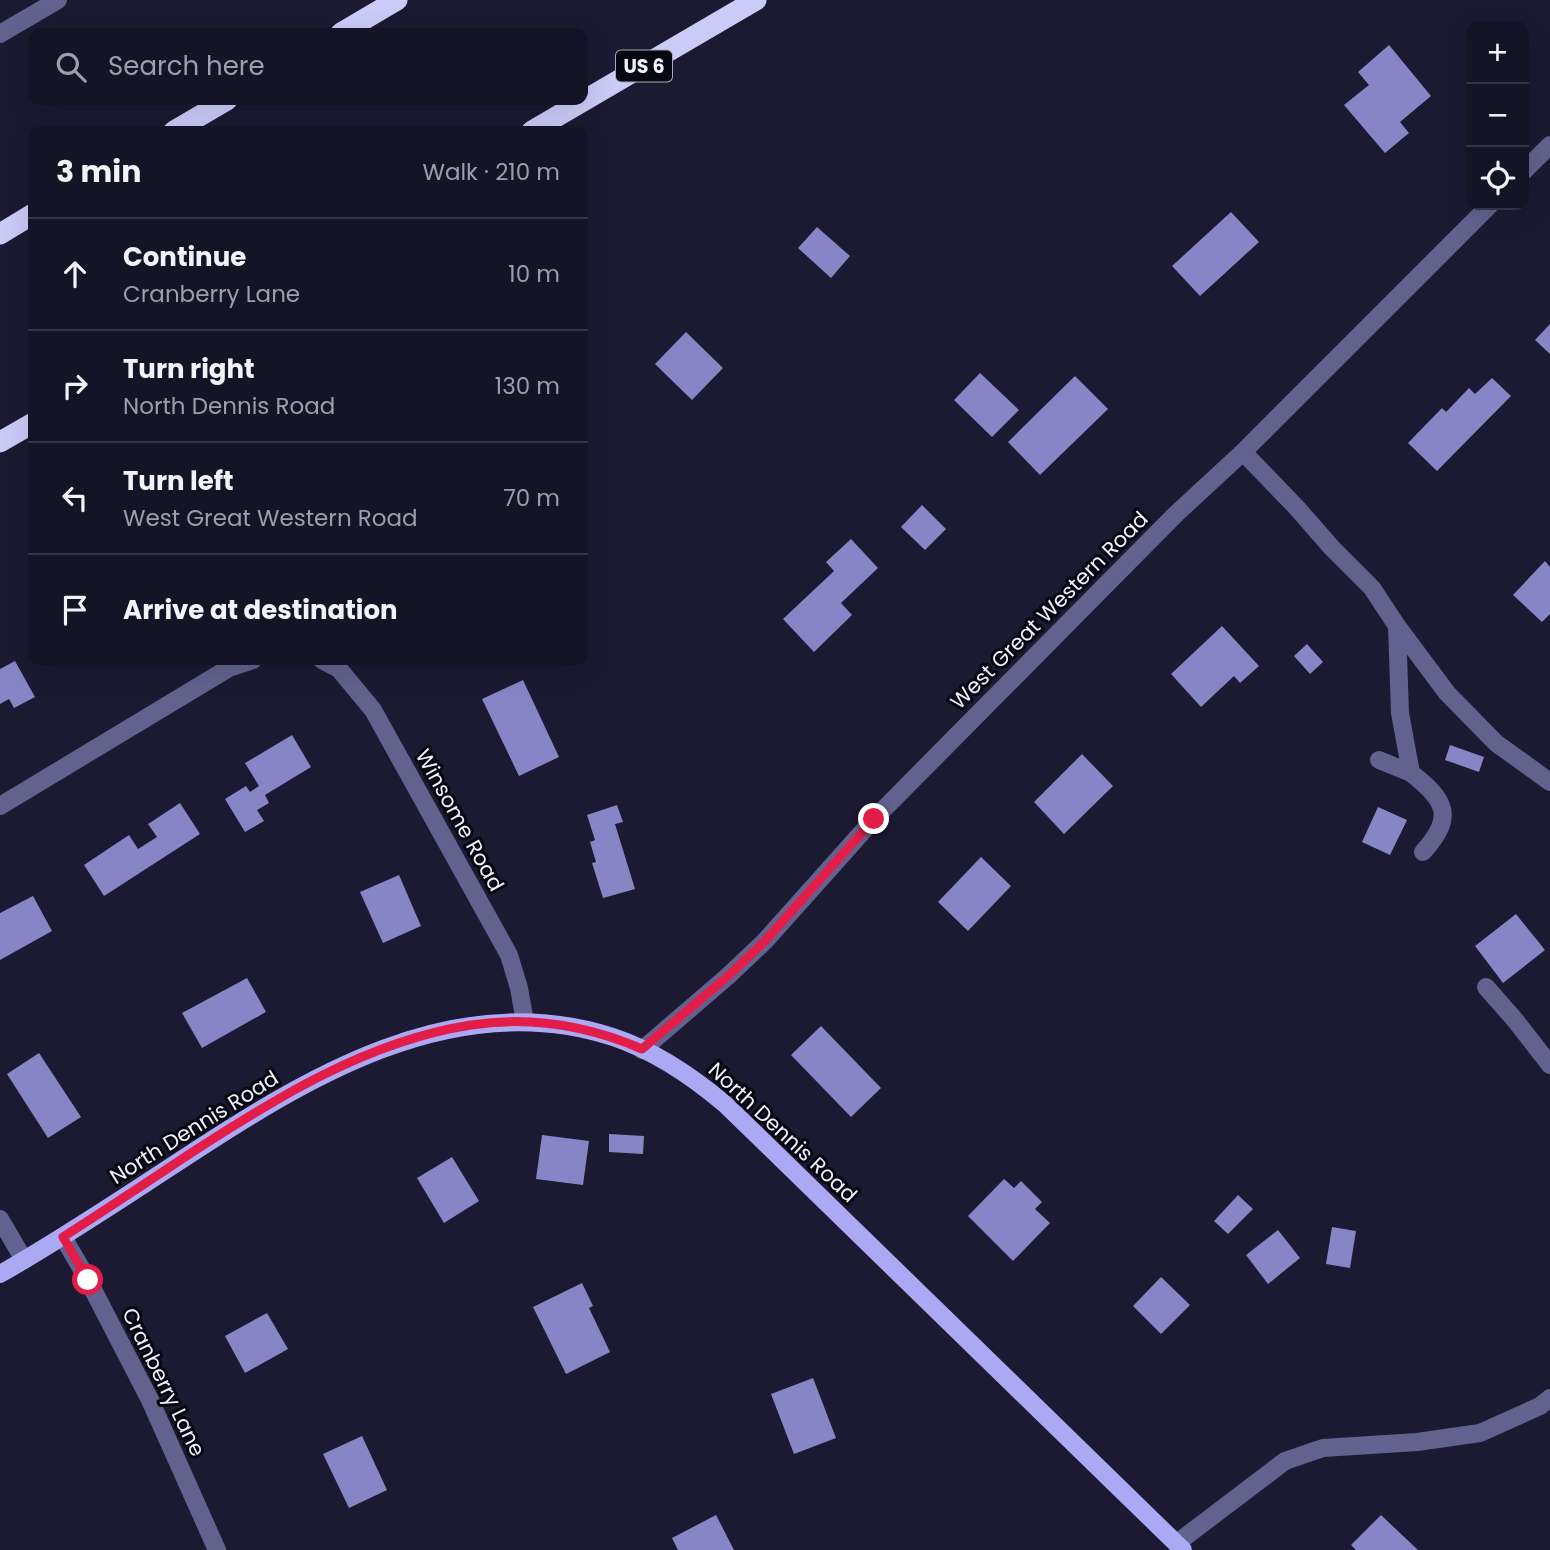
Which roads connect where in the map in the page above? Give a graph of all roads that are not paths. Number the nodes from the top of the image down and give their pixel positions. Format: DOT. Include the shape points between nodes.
graph roads {
  1 [pos="58,0"];
  2 [pos="397,0"];
  3 [pos="756,0"];
  4 [pos="349,28"];
  5 [pos="0,34"];
  6 [pos="588,98"];
  7 [pos="219,105"];
  8 [pos="576,105"];
  9 [pos="183,126"];
  10 [pos="541,126"];
  11 [pos="1550,145"];
  12 [pos="1529,166"];
  13 [pos="1485,210"];
  14 [pos="28,217"];
  15 [pos="0,234"];
  16 [pos="28,426"];
  17 [pos="0,442"];
  18 [pos="1243,452"];
  19 [pos="1397,626"];
  20 [pos="238,665"];
  21 [pos="331,665"];
  22 [pos="1379,760"];
  23 [pos="1411,773"];
  24 [pos="1550,782"];
  25 [pos="0,806"];
  26 [pos="1423,852"];
  27 [pos="1486,987"];
  28 [pos="525,1022"];
  29 [pos="642,1049"];
  30 [pos="1550,1065"];
  31 [pos="0,1219"];
  32 [pos="63,1237"];
  33 [pos="24,1261"];
  34 [pos="0,1274"];
  35 [pos="1550,1398"];
  36 [pos="1180,1547"];
  37 [pos="218,1550"];
  1 -- 5 [label="street"];
  2 -- 4 [label="highway"];
  3 -- 6 [label="highway, US 6"];
  7 -- 9 [label="highway"];
  8 -- 10 [label="highway, US 6"];
  11 -- 12 [label="street"];
  13 -- 18 [label="street, West Great Western Road"];
  14 -- 15 [label="highway"];
  16 -- 17 [label="highway"];
  18 -- 19 [label="street" via="1372,588"];
  18 -- 29 [label="street, West Great Western Road" via="874,819 765,941"];
  19 -- 23 [label="street" via="1400,713"];
  19 -- 24 [label="street" via="1447,693 1496,743"];
  20 -- 25 [label="street"];
  21 -- 28 [label="street, Winsome Road" via="373,710 509,956"];
  22 -- 23 [label="street"];
  23 -- 26 [label="street" via="1429,787 1444,818 1437,837"];
  27 -- 30 [label="street"];
  28 -- 29 [label="main road, North Dennis Road" via="587,1030"];
  28 -- 32 [label="main road, North Dennis Road" via="443,1030 341,1066 258,1111"];
  29 -- 36 [label="main road, North Dennis Road" via="726,1105"];
  31 -- 33 [label="street"];
  32 -- 33 [label="main road, North Dennis Road"];
  32 -- 37 [label="street, Cranberry Lane" via="150,1400"];
  33 -- 34 [label="main road, North Dennis Road"];
  35 -- 36 [label="street" via="1480,1433 1323,1448 1285,1461"];
}
